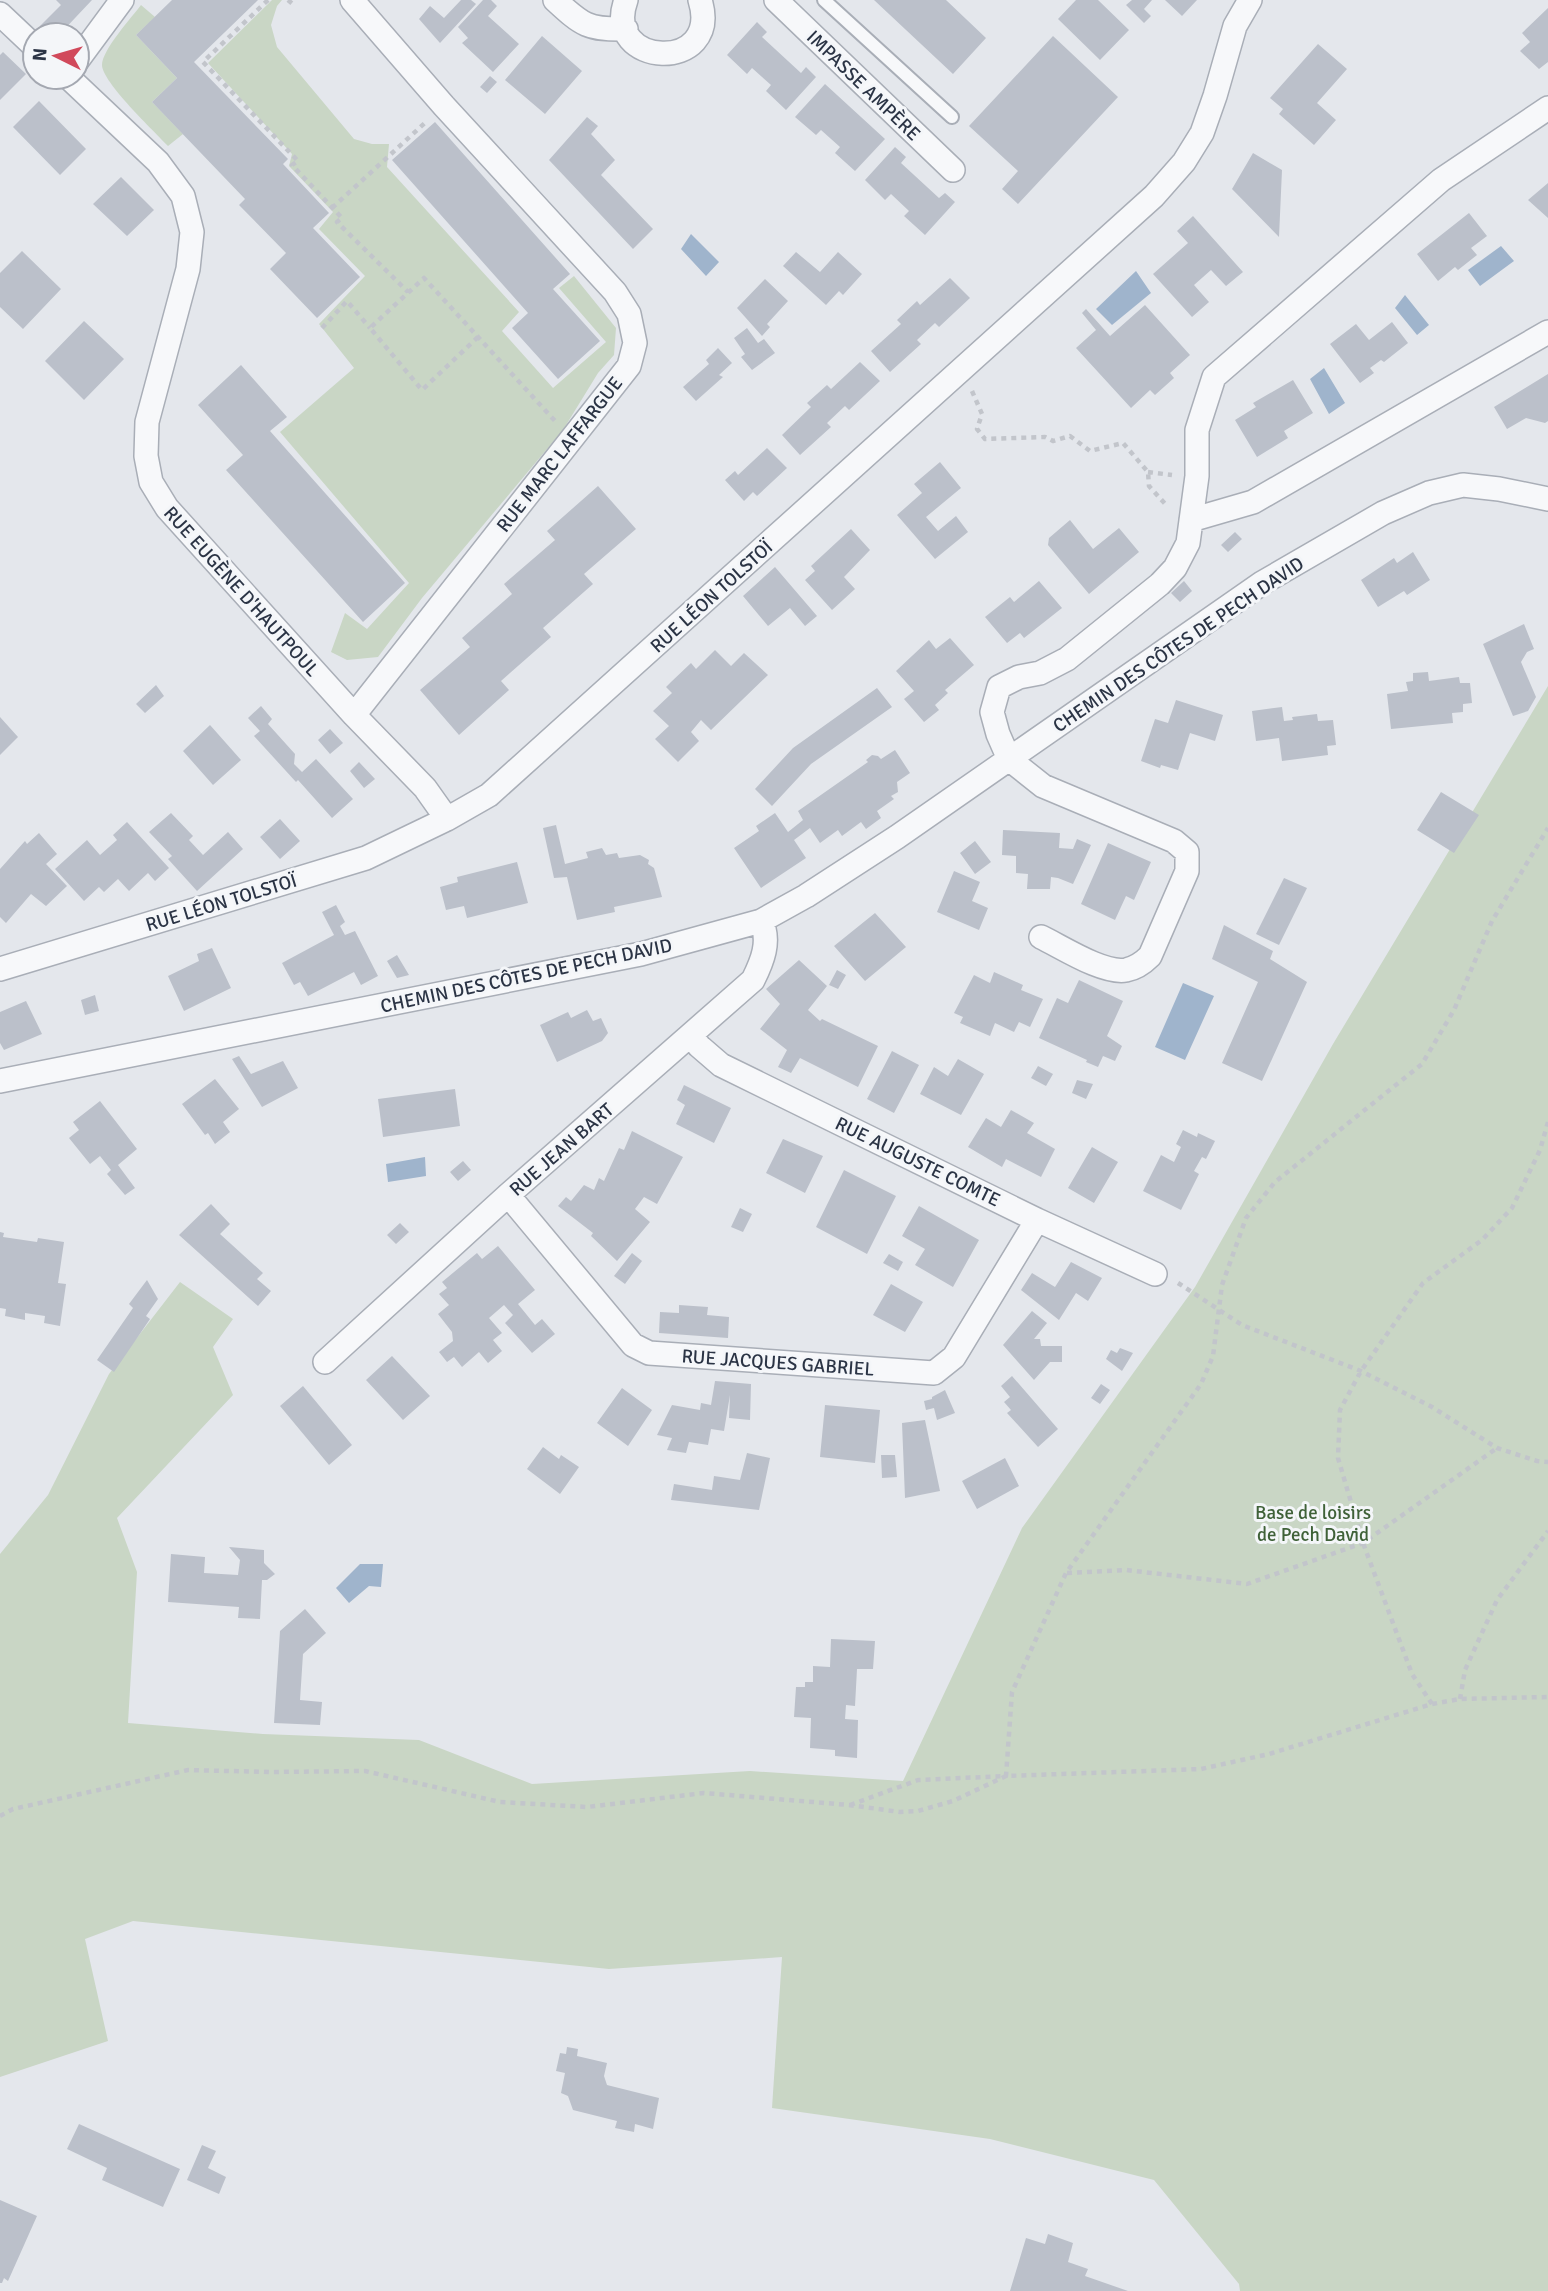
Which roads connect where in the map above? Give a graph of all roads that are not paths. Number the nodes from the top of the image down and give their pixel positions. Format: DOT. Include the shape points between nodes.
graph roads {
  1 [pos="122,0"];
  2 [pos="352,0"];
  3 [pos="555,0"];
  4 [pos="626,0"];
  5 [pos="701,0"];
  6 [pos="776,0"];
  7 [pos="824,0"];
  8 [pos="1250,0"];
  9 [pos="0,14"];
  10 [pos="625,30"];
  11 [pos="21,34"];
  12 [pos="91,42"];
  13 [pos="83,91"];
  14 [pos="1548,108"];
  15 [pos="952,117"];
  16 [pos="953,170"];
  17 [pos="1548,332"];
  18 [pos="1548,499"];
  19 [pos="1191,520"];
  20 [pos="354,715"];
  21 [pos="1009,759"];
  22 [pos="447,820"];
  23 [pos="761,921"];
  24 [pos="1041,937"];
  25 [pos="0,969"];
  26 [pos="691,1035"];
  27 [pos="0,1081"];
  28 [pos="508,1195"];
  29 [pos="1037,1220"];
  30 [pos="1154,1274"];
  31 [pos="325,1362"];
  1 -- 12 [label="street"];
  2 -- 20 [label="street, RUE MARC LAFFARGUE" via="615,292 629,314 635,343 629,366"];
  3 -- 10 [label="street" via="584,25"];
  4 -- 10 [label="street"];
  5 -- 10 [label="street" via="698,34 682,50 650,53 639,48"];
  6 -- 16 [label="street, IMPASSE AMPÈRE"];
  7 -- 15 [label="lane"];
  8 -- 22 [label="street, RUE LÉON TOLSTOÏ" via="1235,26 1202,133 1154,196 489,795"];
  9 -- 11 [label="street"];
  13 -- 20 [label="street, RUE EUGÈNE D'HAUTPOUL" via="158,162 183,196 192,232 188,269 147,422 151,482 167,508"];
  14 -- 19 [label="street" via="1441,180 1214,377 1197,430"];
  17 -- 19 [label="street" via="1252,502"];
  18 -- 21 [label="street, CHEMIN DES CÔTES DE PECH DAVID" via="1462,485 1383,513 1262,583"];
  19 -- 21 [label="street" via="1188,542 1175,568 1160,584 1067,659 999,687 992,712"];
  20 -- 22 [label="street, RUE EUGÈNE D'HAUTPOUL" via="425,788"];
  21 -- 23 [label="street, CHEMIN DES CÔTES DE PECH DAVID" via="829,881"];
  21 -- 24 [label="street" via="1043,786 1174,841 1187,852 1187,871 1150,956 1139,966 1109,970"];
  22 -- 25 [label="street, RUE LÉON TOLSTOÏ" via="366,858"];
  23 -- 26 [label="street, RUE JEAN BART" via="765,929 763,960 753,980"];
  23 -- 27 [label="street, CHEMIN DES CÔTES DE PECH DAVID" via="641,954"];
  26 -- 28 [label="street, RUE JEAN BART"];
  26 -- 29 [label="street, RUE AUGUSTE COMTE" via="721,1065"];
  28 -- 29 [label="street, RUE JACQUES GABRIEL" via="633,1345 649,1353 934,1373 954,1357"];
  28 -- 31 [label="street, RUE JEAN BART"];
  29 -- 30 [label="street, RUE AUGUSTE COMTE"];
}
